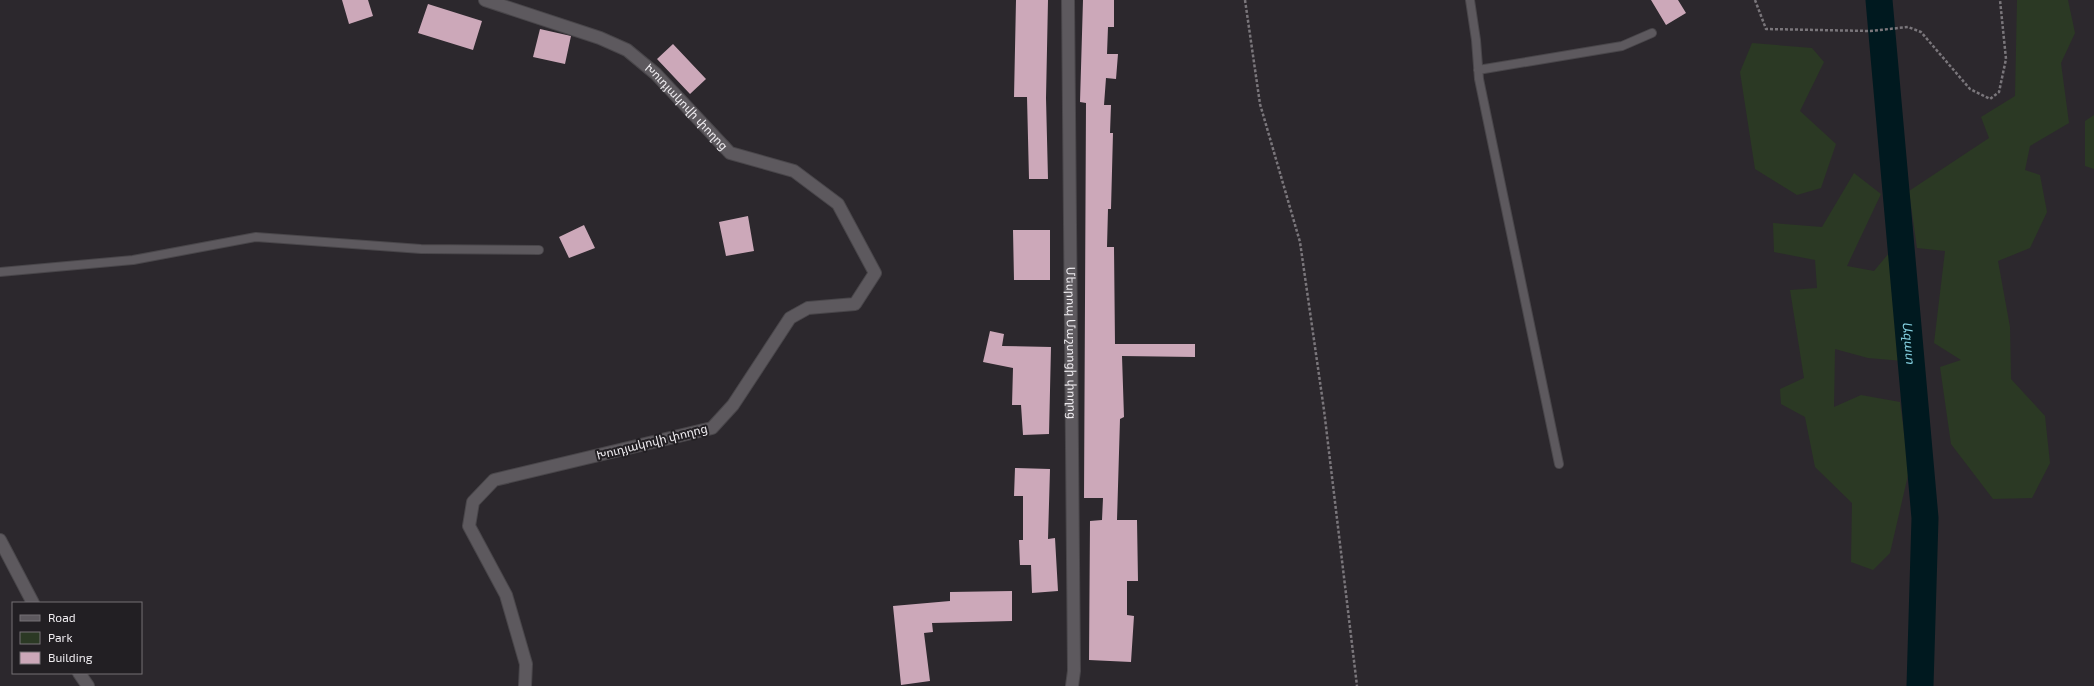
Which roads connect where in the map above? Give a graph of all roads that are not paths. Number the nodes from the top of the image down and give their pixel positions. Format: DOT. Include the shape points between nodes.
graph roads {
  1 [pos="485,0"];
  2 [pos="1068,0"];
  3 [pos="1470,0"];
  4 [pos="1652,33"];
  5 [pos="1478,70"];
  6 [pos="539,250"];
  7 [pos="0,272"];
  8 [pos="1559,464"];
  9 [pos="1,542"];
  10 [pos="32,602"];
  11 [pos="79,674"];
  12 [pos="88,686"];
  13 [pos="525,686"];
  14 [pos="1072,686"];
  1 -- 13 [label="street, Խուդյակովի փողոց" via="600,38 626,50 656,74 730,153 794,171 838,204 874,273 855,304 808,308 790,318 733,405 712,428 494,480 473,502 469,526 506,595 526,664"];
  2 -- 14 [label="street, Մեսրոպ Մաշտոցի փողոց" via="1074,665"];
  3 -- 5 [label="lane"];
  4 -- 5 [label="lane" via="1622,46"];
  5 -- 8 [label="lane"];
  6 -- 7 [label="lane" via="421,249 256,237 133,260"];
  9 -- 10 [label="street"];
  11 -- 12 [label="street"];
}
